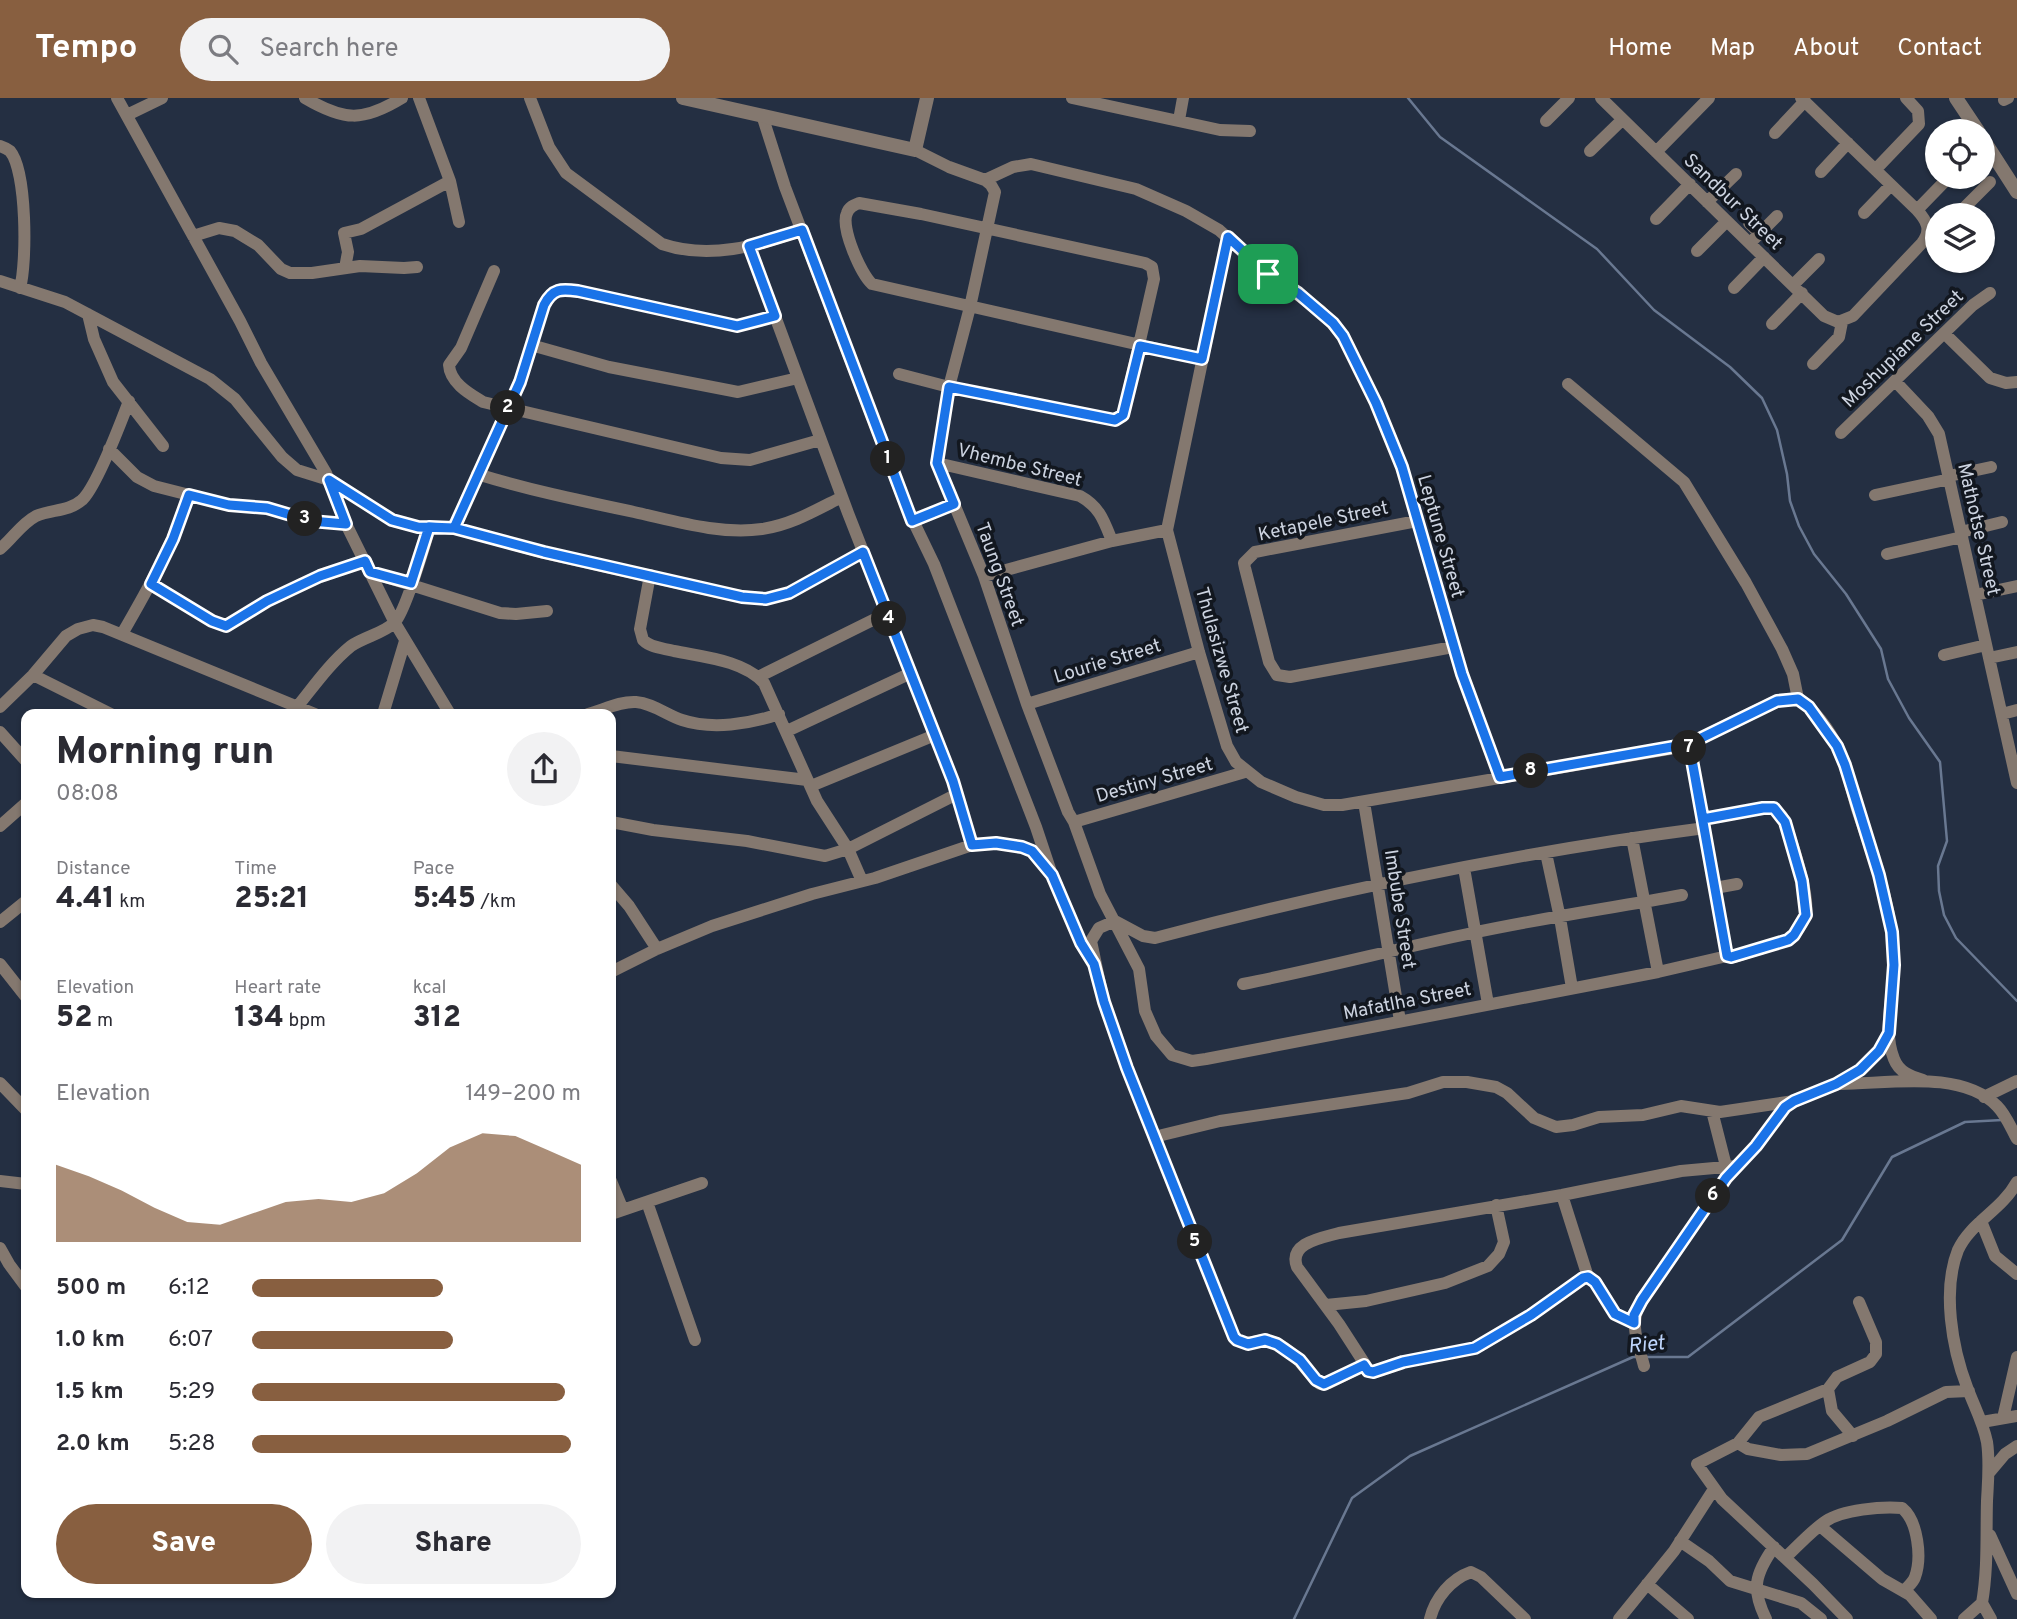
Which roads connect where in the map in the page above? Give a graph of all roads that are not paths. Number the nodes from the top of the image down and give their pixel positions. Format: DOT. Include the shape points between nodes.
graph roads {
  1 [pos="117,98"];
  2 [pos="162,98"];
  3 [pos="305,98"];
  4 [pos="402,98"];
  5 [pos="419,98"];
  6 [pos="530,98"];
  7 [pos="683,98"];
  8 [pos="927,98"];
  9 [pos="1072,98"];
  10 [pos="1183,98"];
  11 [pos="1569,98"];
  12 [pos="1709,98"];
  13 [pos="1906,98"];
  14 [pos="1956,98"];
  15 [pos="1803,100"];
  16 [pos="1610,101"];
  17 [pos="740,104"];
  18 [pos="127,116"];
  19 [pos="762,116"];
  20 [pos="1970,119"];
  21 [pos="1179,120"];
  22 [pos="1622,120"];
  23 [pos="1546,121"];
  24 [pos="1250,131"];
  25 [pos="1775,132"];
  26 [pos="1848,143"];
  27 [pos="0,146"];
  28 [pos="915,150"];
  29 [pos="1590,151"];
  30 [pos="1656,152"];
  31 [pos="1995,158"];
  32 [pos="1876,169"];
  33 [pos="1821,172"];
  34 [pos="1736,174"];
  35 [pos="985,180"];
  36 [pos="450,181"];
  37 [pos="1690,184"];
  38 [pos="1891,185"];
  39 [pos="1938,189"];
  40 [pos="1983,189"];
  41 [pos="2017,192"];
  42 [pos="1707,202"];
  43 [pos="1969,203"];
  44 [pos="1917,211"];
  45 [pos="1864,213"];
  46 [pos="1777,216"];
  47 [pos="1656,219"];
  48 [pos="1925,219"];
  49 [pos="1727,221"];
  50 [pos="458,222"];
  51 [pos="1749,223"];
  52 [pos="988,229"];
  53 [pos="802,230"];
  54 [pos="1760,234"];
  55 [pos="193,236"];
  56 [pos="1228,237"];
  57 [pos="1925,240"];
  58 [pos="1750,243"];
  59 [pos="749,246"];
  60 [pos="1697,251"];
  61 [pos="1764,257"];
  62 [pos="1819,259"];
  63 [pos="417,267"];
  64 [pos="345,268"];
  65 [pos="494,271"];
  66 [pos="0,281"];
  67 [pos="20,288"];
  68 [pos="1734,288"];
  69 [pos="1798,289"];
  70 [pos="1990,293"];
  71 [pos="970,307"];
  72 [pos="88,314"];
  73 [pos="775,316"];
  74 [pos="1843,321"];
  75 [pos="1772,324"];
  76 [pos="1944,333"];
  77 [pos="531,345"];
  78 [pos="1140,346"];
  79 [pos="1202,359"];
  80 [pos="1813,364"];
  81 [pos="899,374"];
  82 [pos="798,378"];
  83 [pos="1895,381"];
  84 [pos="2017,382"];
  85 [pos="1568,384"];
  86 [pos="949,387"];
  87 [pos="129,401"];
  88 [pos="508,408"];
  89 [pos="1841,433"];
  90 [pos="820,440"];
  91 [pos="163,446"];
  92 [pos="109,449"];
  93 [pos="937,463"];
  94 [pos="1991,467"];
  95 [pos="477,474"];
  96 [pos="1949,478"];
  97 [pos="329,480"];
  98 [pos="189,495"];
  99 [pos="1875,495"];
  100 [pos="842,497"];
  101 [pos="954,504"];
  102 [pos="912,521"];
  103 [pos="1417,521"];
  104 [pos="2002,522"];
  105 [pos="346,524"];
  106 [pos="429,527"];
  107 [pos="454,528"];
  108 [pos="1167,530"];
  109 [pos="1961,534"];
  110 [pos="1112,541"];
  111 [pos="0,549"];
  112 [pos="863,552"];
  113 [pos="1887,554"];
  114 [pos="368,567"];
  115 [pos="650,575"];
  116 [pos="984,576"];
  117 [pos="411,583"];
  118 [pos="151,584"];
  119 [pos="2017,586"];
  120 [pos="1975,595"];
  121 [pos="547,611"];
  122 [pos="887,613"];
  123 [pos="395,623"];
  124 [pos="122,635"];
  125 [pos="405,640"];
  126 [pos="1453,647"];
  127 [pos="1199,652"];
  128 [pos="1987,652"];
  129 [pos="2017,652"];
  130 [pos="1944,655"];
  131 [pos="911,673"];
  132 [pos="33,675"];
  133 [pos="758,677"];
  134 [pos="1798,699"];
  135 [pos="1027,704"];
  136 [pos="0,707"];
  137 [pos="297,707"];
  138 [pos="101,709"];
  139 [pos="302,709"];
  140 [pos="384,709"];
  141 [pos="447,709"];
  142 [pos="605,709"];
  143 [pos="2017,710"];
  144 [pos="2001,714"];
  145 [pos="779,715"];
  146 [pos="787,731"];
  147 [pos="0,732"];
  148 [pos="935,735"];
  149 [pos="1689,744"];
  150 [pos="21,755"];
  151 [pos="616,757"];
  152 [pos="1245,772"];
  153 [pos="2016,774"];
  154 [pos="1500,777"];
  155 [pos="809,783"];
  156 [pos="957,794"];
  157 [pos="1364,802"];
  158 [pos="21,807"];
  159 [pos="1074,822"];
  160 [pos="616,823"];
  161 [pos="1704,823"];
  162 [pos="0,825"];
  163 [pos="1632,838"];
  164 [pos="972,845"];
  165 [pos="848,849"];
  166 [pos="1546,853"];
  167 [pos="1464,867"];
  168 [pos="1052,875"];
  169 [pos="862,881"];
  170 [pos="1737,884"];
  171 [pos="1377,886"];
  172 [pos="1716,888"];
  173 [pos="616,891"];
  174 [pos="1682,895"];
  175 [pos="1644,902"];
  176 [pos="21,905"];
  177 [pos="1560,918"];
  178 [pos="1115,921"];
  179 [pos="0,922"];
  180 [pos="1475,933"];
  181 [pos="657,949"];
  182 [pos="1388,952"];
  183 [pos="1727,956"];
  184 [pos="0,964"];
  185 [pos="1094,964"];
  186 [pos="616,970"];
  187 [pos="1658,972"];
  188 [pos="1243,984"];
  189 [pos="1572,988"];
  190 [pos="21,989"];
  191 [pos="1488,1004"];
  192 [pos="1400,1021"];
  193 [pos="1889,1033"];
  194 [pos="1923,1080"];
  195 [pos="2017,1081"];
  196 [pos="0,1083"];
  197 [pos="1836,1084"];
  198 [pos="1984,1097"];
  199 [pos="1794,1101"];
  200 [pos="21,1105"];
  201 [pos="1712,1111"];
  202 [pos="1154,1137"];
  203 [pos="2017,1139"];
  204 [pos="1731,1166"];
  205 [pos="0,1181"];
  206 [pos="2017,1182"];
  207 [pos="21,1183"];
  208 [pos="702,1183"];
  209 [pos="1562,1195"];
  210 [pos="647,1202"];
  211 [pos="1496,1205"];
  212 [pos="617,1212"];
  213 [pos="1981,1221"];
  214 [pos="0,1248"];
  215 [pos="2016,1271"];
  216 [pos="1588,1277"];
  217 [pos="21,1280"];
  218 [pos="1859,1302"];
  219 [pos="1326,1305"];
  220 [pos="1634,1323"];
  221 [pos="695,1340"];
  222 [pos="2017,1357"];
  223 [pos="1364,1365"];
  224 [pos="1644,1366"];
  225 [pos="1828,1389"];
  226 [pos="1969,1391"];
  227 [pos="2017,1416"];
  228 [pos="2003,1418"];
  229 [pos="1982,1422"];
  230 [pos="1853,1436"];
  231 [pos="1738,1443"];
  232 [pos="2017,1446"];
  233 [pos="1989,1473"];
  234 [pos="1714,1489"];
  235 [pos="1820,1526"];
  236 [pos="1987,1529"];
  237 [pos="1680,1541"];
  238 [pos="1774,1547"];
  239 [pos="1785,1558"];
  240 [pos="1804,1576"];
  241 [pos="1647,1584"];
  242 [pos="1756,1590"];
  243 [pos="1904,1591"];
  244 [pos="2017,1594"];
  245 [pos="1801,1603"];
  246 [pos="1982,1603"];
  247 [pos="1521,1618"];
  248 [pos="1430,1619"];
  249 [pos="1619,1619"];
  250 [pos="1688,1619"];
  251 [pos="1766,1619"];
  252 [pos="1821,1619"];
  253 [pos="1847,1619"];
  254 [pos="1931,1619"];
  255 [pos="1964,1619"];
  256 [pos="1991,1619"];
  1 -- 18 [label="street"];
  2 -- 18 [label="street"];
  3 -- 4 [label="street" via="332,113 355,117"];
  5 -- 36 [label="street"];
  6 -- 59 [label="street" via="549,146 566,173 643,232 681,250"];
  7 -- 17 [label="street"];
  8 -- 28 [label="street"];
  9 -- 21 [label="street"];
  10 -- 21 [label="street"];
  11 -- 23 [label="street"];
  12 -- 30 [label="street"];
  13 -- 32 [label="street" via="1918,111 1919,124"];
  14 -- 20 [label="street"];
  15 -- 25 [label="street"];
  15 -- 26 [label="street"];
  16 -- 22 [label="street, Sandbur Street"];
  17 -- 19 [label="street"];
  18 -- 55 [label="street"];
  19 -- 28 [label="street"];
  19 -- 53 [label="street"];
  21 -- 24 [label="street" via="1220,130"];
  22 -- 29 [label="street"];
  22 -- 30 [label="street, Sandbur Street"];
  26 -- 32 [label="street"];
  26 -- 33 [label="street"];
  27 -- 67 [label="street" via="9,150 14,160 21,188 26,248"];
  28 -- 35 [label="street"];
  30 -- 37 [label="street, Sandbur Street"];
  31 -- 41 [label="street"];
  32 -- 38 [label="street"];
  34 -- 42 [label="street"];
  35 -- 52 [label="street" via="995,192"];
  35 -- 56 [label="street, Leptune Street" via="1021,164 1041,166 1136,189 1196,216"];
  36 -- 50 [label="street"];
  36 -- 64 [label="street" via="361,229 344,233"];
  37 -- 42 [label="street, Sandbur Street"];
  37 -- 47 [label="street"];
  38 -- 44 [label="street"];
  38 -- 45 [label="street"];
  39 -- 44 [label="street"];
  40 -- 43 [label="street"];
  42 -- 49 [label="street, Sandbur Street"];
  44 -- 48 [label="street"];
  46 -- 54 [label="street"];
  49 -- 58 [label="street, Sandbur Street"];
  49 -- 60 [label="street"];
  51 -- 54 [label="street"];
  52 -- 71 [label="street"];
  52 -- 71 [label="street" via="865,202 853,205 845,218 862,271 872,284"];
  52 -- 78 [label="street" via="1150,265 1154,279"];
  53 -- 59 [label="street"];
  53 -- 102 [label="street"];
  54 -- 58 [label="street"];
  55 -- 64 [label="street" via="219,228 240,233 290,273"];
  55 -- 97 [label="street"];
  56 -- 79 [label="street, Thulasizwe Street"];
  56 -- 103 [label="street, Leptune Street" via="1268,274 1321,311 1343,336 1396,452"];
  57 -- 74 [label="street"];
  58 -- 61 [label="street, Sandbur Street"];
  59 -- 73 [label="street"];
  61 -- 68 [label="street"];
  61 -- 69 [label="street, Sandbur Street"];
  62 -- 69 [label="street"];
  63 -- 64 [label="street"];
  65 -- 88 [label="street" via="449,370 476,398"];
  66 -- 67 [label="street"];
  67 -- 72 [label="street"];
  69 -- 74 [label="street, Sandbur Street" via="1829,320"];
  69 -- 75 [label="street"];
  70 -- 76 [label="street, Moshupiane Street"];
  71 -- 78 [label="street"];
  71 -- 86 [label="street"];
  72 -- 87 [label="street" via="113,382"];
  72 -- 97 [label="street" via="210,379 235,399 282,457 298,470"];
  73 -- 77 [label="street" via="737,326 558,290 544,305"];
  73 -- 82 [label="street"];
  74 -- 80 [label="street" via="1839,337"];
  76 -- 83 [label="street, Moshupiane Street"];
  76 -- 84 [label="street" via="1990,378"];
  77 -- 82 [label="street" via="609,367 738,392"];
  77 -- 88 [label="street"];
  78 -- 79 [label="street"];
  78 -- 86 [label="street" via="1123,415 1115,420"];
  79 -- 108 [label="street, Thulasizwe Street"];
  81 -- 86 [label="street"];
  82 -- 90 [label="street"];
  83 -- 89 [label="street, Moshupiane Street"];
  83 -- 96 [label="street, Mathotse Street" via="1935,426"];
  85 -- 134 [label="street" via="1684,482 1782,649"];
  86 -- 93 [label="street"];
  87 -- 91 [label="street"];
  87 -- 92 [label="street"];
  88 -- 90 [label="street" via="721,458 750,460"];
  88 -- 95 [label="street"];
  90 -- 100 [label="street"];
  92 -- 98 [label="street" via="136,477"];
  92 -- 111 [label="street" via="85,497 66,510 36,516"];
  93 -- 101 [label="street, Taung Street"];
  93 -- 110 [label="street, Vhembe Street" via="1080,496 1101,512"];
  94 -- 96 [label="street"];
  95 -- 100 [label="street" via="699,526 738,530 787,524"];
  95 -- 107 [label="street"];
  96 -- 99 [label="street"];
  96 -- 109 [label="street, Mathotse Street"];
  97 -- 105 [label="street"];
  97 -- 106 [label="street" via="392,520"];
  98 -- 105 [label="street"];
  98 -- 118 [label="street"];
  100 -- 112 [label="street"];
  101 -- 102 [label="street"];
  101 -- 116 [label="street, Taung Street"];
  102 -- 168 [label="street" via="946,594"];
  103 -- 126 [label="street, Leptune Street"];
  103 -- 126 [label="street, Ketapele Street" via="1249,556 1244,563 1269,662 1277,675 1290,677"];
  104 -- 109 [label="street"];
  105 -- 114 [label="street"];
  106 -- 107 [label="street"];
  106 -- 117 [label="street"];
  107 -- 115 [label="street"];
  108 -- 110 [label="street"];
  108 -- 127 [label="street, Thulasizwe Street"];
  109 -- 113 [label="street"];
  109 -- 120 [label="street, Mathotse Street"];
  110 -- 116 [label="street"];
  112 -- 115 [label="street" via="789,593 766,599"];
  112 -- 122 [label="street"];
  114 -- 117 [label="street"];
  114 -- 118 [label="street" via="320,576 226,626"];
  114 -- 123 [label="street"];
  115 -- 133 [label="street" via="640,629 643,640 732,664"];
  116 -- 135 [label="street, Taung Street"];
  117 -- 121 [label="street" via="500,613"];
  117 -- 123 [label="street"];
  118 -- 124 [label="street"];
  119 -- 120 [label="street"];
  120 -- 128 [label="street, Mathotse Street"];
  122 -- 131 [label="street"];
  122 -- 133 [label="street"];
  123 -- 125 [label="street"];
  123 -- 137 [label="street" via="350,647"];
  124 -- 132 [label="street" via="99,625 78,629 66,636"];
  124 -- 137 [label="street"];
  125 -- 140 [label="street"];
  125 -- 141 [label="street"];
  126 -- 154 [label="street, Leptune Street"];
  127 -- 135 [label="street, Lourie Street"];
  127 -- 152 [label="street, Thulasizwe Street" via="1227,746"];
  128 -- 129 [label="street"];
  128 -- 130 [label="street"];
  128 -- 144 [label="street, Mathotse Street"];
  131 -- 146 [label="street"];
  131 -- 148 [label="street"];
  132 -- 136 [label="street"];
  132 -- 138 [label="street"];
  133 -- 145 [label="street"];
  134 -- 149 [label="street, Thulasizwe Street" via="1777,701"];
  134 -- 193 [label="street" via="1837,746 1884,893 1894,965"];
  135 -- 159 [label="street, Taung Street"];
  137 -- 139 [label="street"];
  142 -- 145 [label="street" via="637,702 704,724"];
  143 -- 144 [label="street"];
  144 -- 153 [label="street, Mathotse Street"];
  145 -- 146 [label="street"];
  146 -- 155 [label="street"];
  147 -- 150 [label="street"];
  148 -- 155 [label="street"];
  148 -- 156 [label="street"];
  149 -- 154 [label="street, Thulasizwe Street"];
  149 -- 161 [label="street"];
  151 -- 155 [label="street"];
  152 -- 157 [label="street, Thulasizwe Street" via="1308,801 1324,805"];
  152 -- 159 [label="street, Destiny Street"];
  154 -- 157 [label="street, Thulasizwe Street"];
  155 -- 165 [label="street"];
  156 -- 164 [label="street"];
  156 -- 165 [label="street"];
  157 -- 171 [label="street, Imbube Street"];
  158 -- 162 [label="street"];
  159 -- 178 [label="street, Taung Street" via="1100,894"];
  160 -- 165 [label="street" via="825,856"];
  161 -- 163 [label="street"];
  161 -- 172 [label="street"];
  161 -- 183 [label="street, Mafatlha Street" via="1774,808 1785,822 1805,896 1806,915 1788,940"];
  163 -- 166 [label="street"];
  163 -- 175 [label="street"];
  164 -- 168 [label="street" via="1022,847 1032,851"];
  164 -- 169 [label="street"];
  165 -- 169 [label="street"];
  166 -- 167 [label="street"];
  166 -- 177 [label="street"];
  167 -- 171 [label="street"];
  167 -- 180 [label="street"];
  168 -- 185 [label="street"];
  169 -- 181 [label="street" via="724,922"];
  170 -- 172 [label="street"];
  171 -- 178 [label="street" via="1156,938"];
  171 -- 182 [label="street, Imbube Street"];
  172 -- 183 [label="street"];
  173 -- 181 [label="street"];
  174 -- 175 [label="street"];
  175 -- 177 [label="street"];
  175 -- 187 [label="street"];
  176 -- 179 [label="street"];
  177 -- 180 [label="street"];
  177 -- 189 [label="street"];
  178 -- 185 [label="street" via="1094,933"];
  178 -- 192 [label="street, Mafatlha Street" via="1139,969 1149,1026 1164,1049 1182,1059 1206,1059"];
  180 -- 182 [label="street"];
  180 -- 191 [label="street"];
  181 -- 186 [label="street"];
  182 -- 188 [label="street"];
  182 -- 192 [label="street, Imbube Street"];
  183 -- 187 [label="street, Mafatlha Street"];
  184 -- 190 [label="street"];
  185 -- 202 [label="street"];
  187 -- 189 [label="street, Mafatlha Street"];
  189 -- 191 [label="street, Mafatlha Street"];
  191 -- 192 [label="street, Mafatlha Street"];
  193 -- 194 [label="street" via="1899,1067"];
  193 -- 197 [label="street" via="1867,1064"];
  194 -- 197 [label="street"];
  194 -- 198 [label="street" via="1954,1084"];
  195 -- 198 [label="street"];
  196 -- 200 [label="street"];
  197 -- 199 [label="street"];
  198 -- 203 [label="street" via="2002,1112"];
  199 -- 201 [label="street"];
  199 -- 204 [label="street" via="1756,1146"];
  201 -- 202 [label="street" via="1681,1106 1556,1127 1534,1118 1496,1087 1443,1082 1408,1093 1220,1121"];
  201 -- 204 [label="street"];
  202 -- 223 [label="street" via="1237,1340 1277,1344 1300,1360 1320,1384"];
  204 -- 209 [label="street" via="1681,1171"];
  204 -- 220 [label="street" via="1642,1300"];
  205 -- 207 [label="street"];
  206 -- 213 [label="street" via="2008,1198"];
  208 -- 210 [label="street"];
  209 -- 211 [label="street"];
  209 -- 216 [label="street"];
  210 -- 212 [label="street"];
  210 -- 221 [label="street"];
  211 -- 219 [label="street" via="1504,1242 1488,1266 1430,1286"];
  211 -- 219 [label="street" via="1339,1233 1308,1243 1294,1259"];
  213 -- 215 [label="street" via="1995,1256"];
  213 -- 226 [label="street" via="1959,1249 1951,1284 1951,1327"];
  214 -- 217 [label="street"];
  216 -- 220 [label="street" via="1615,1314"];
  216 -- 223 [label="street" via="1475,1348 1373,1372"];
  218 -- 225 [label="street" via="1876,1342 1876,1354 1870,1362 1837,1377"];
  219 -- 223 [label="street"];
  220 -- 224 [label="street"];
  222 -- 228 [label="street"];
  225 -- 230 [label="street" via="1832,1411"];
  225 -- 231 [label="street" via="1759,1417"];
  226 -- 229 [label="street"];
  226 -- 230 [label="street" via="1945,1392"];
  227 -- 228 [label="street"];
  228 -- 229 [label="street"];
  229 -- 233 [label="street"];
  230 -- 231 [label="street" via="1800,1455 1748,1449"];
  231 -- 234 [label="street" via="1698,1464"];
  232 -- 233 [label="street"];
  233 -- 236 [label="street"];
  234 -- 237 [label="street"];
  234 -- 238 [label="street"];
  235 -- 239 [label="street"];
  235 -- 243 [label="street" via="1881,1579"];
  235 -- 243 [label="street" via="1838,1515 1864,1510 1905,1510 1917,1550 1916,1574"];
  236 -- 244 [label="street"];
  236 -- 246 [label="street"];
  237 -- 241 [label="street"];
  237 -- 242 [label="street" via="1730,1581"];
  238 -- 239 [label="street"];
  238 -- 242 [label="street" via="1760,1568"];
  239 -- 240 [label="street"];
  240 -- 245 [label="street"];
  240 -- 253 [label="street"];
  241 -- 249 [label="street"];
  241 -- 250 [label="street"];
  242 -- 245 [label="street"];
  242 -- 251 [label="street"];
  243 -- 254 [label="street"];
  245 -- 252 [label="street"];
  246 -- 255 [label="street"];
  246 -- 256 [label="street"];
  247 -- 248 [label="street" via="1482,1577 1471,1572 1448,1587"];
}
